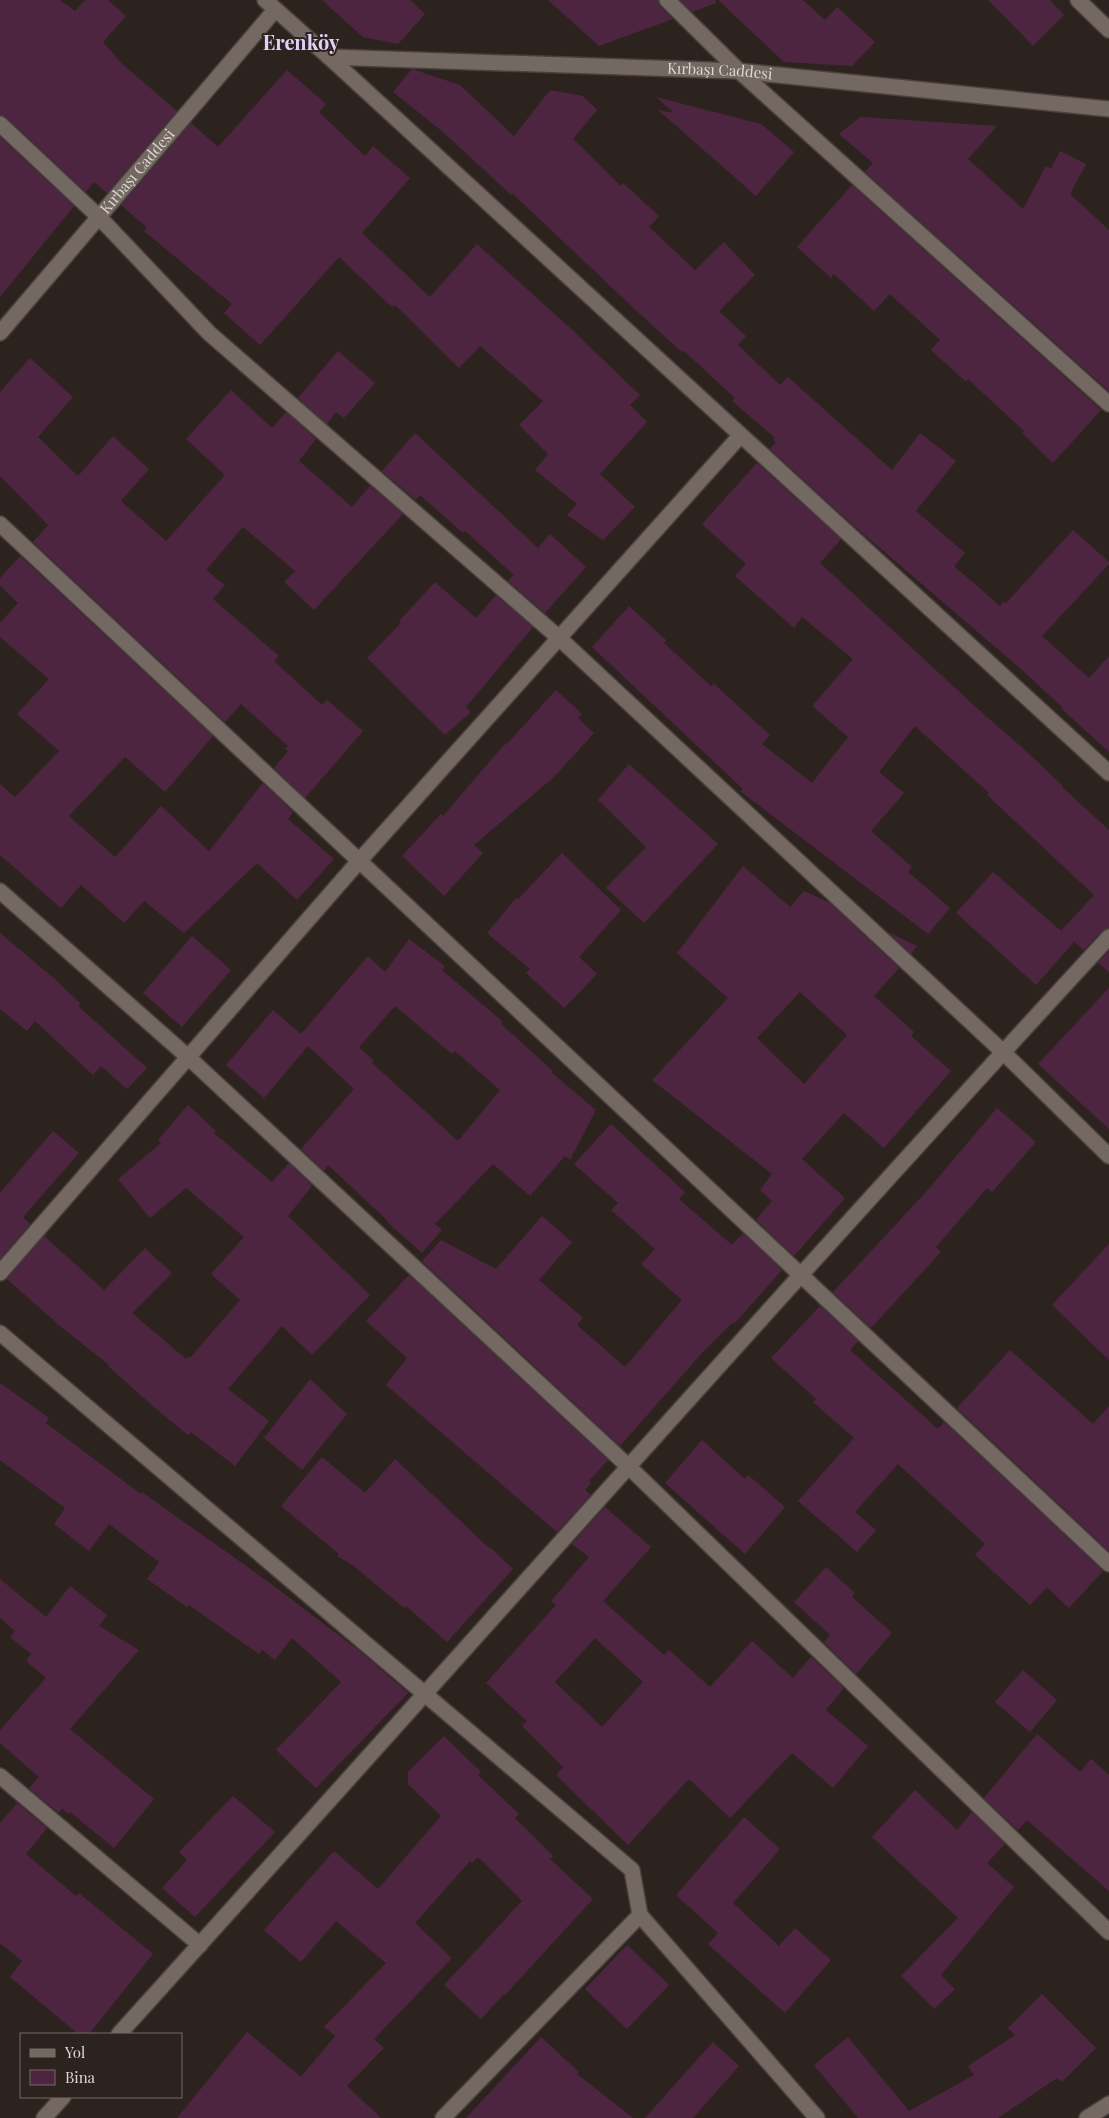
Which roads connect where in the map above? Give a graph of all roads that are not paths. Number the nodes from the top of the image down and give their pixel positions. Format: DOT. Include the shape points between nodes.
graph roads {
  1 [pos="667,0"];
  2 [pos="1078,0"];
  3 [pos="270,5"];
  4 [pos="1109,30"];
  5 [pos="329,56"];
  6 [pos="739,71"];
  7 [pos="1109,109"];
  8 [pos="0,124"];
  9 [pos="99,217"];
  10 [pos="0,333"];
  11 [pos="1109,404"];
  12 [pos="740,436"];
  13 [pos="0,524"];
  14 [pos="558,637"];
  15 [pos="1109,773"];
  16 [pos="360,860"];
  17 [pos="0,891"];
  18 [pos="1109,937"];
  19 [pos="1003,1052"];
  20 [pos="188,1057"];
  21 [pos="1109,1156"];
  22 [pos="0,1273"];
  23 [pos="800,1276"];
  24 [pos="0,1333"];
  25 [pos="629,1467"];
  26 [pos="1109,1564"];
  27 [pos="426,1695"];
  28 [pos="0,1776"];
  29 [pos="640,1915"];
  30 [pos="1109,1932"];
  31 [pos="200,1945"];
  32 [pos="120,2033"];
  33 [pos="62,2098"];
  34 [pos="1109,2104"];
  35 [pos="44,2118"];
  36 [pos="443,2118"];
  37 [pos="817,2118"];
  38 [pos="1087,2118"];
  1 -- 6 [label="street"];
  2 -- 4 [label="street"];
  3 -- 5 [label="street"];
  3 -- 9 [label="street, Kırbaşı Caddesi"];
  5 -- 6 [label="street, Kırbaşı Caddesi"];
  5 -- 12 [label="street"];
  6 -- 7 [label="street, Kırbaşı Caddesi"];
  6 -- 11 [label="street"];
  8 -- 9 [label="street"];
  9 -- 10 [label="street, Kırbaşı Caddesi"];
  9 -- 14 [label="street" via="209,333"];
  12 -- 14 [label="street"];
  12 -- 15 [label="street"];
  13 -- 16 [label="street"];
  14 -- 16 [label="street"];
  14 -- 19 [label="street"];
  16 -- 20 [label="street"];
  16 -- 23 [label="street"];
  17 -- 20 [label="street"];
  18 -- 19 [label="street"];
  19 -- 21 [label="street"];
  19 -- 23 [label="street"];
  20 -- 22 [label="street"];
  20 -- 25 [label="street"];
  23 -- 25 [label="street"];
  23 -- 26 [label="street"];
  24 -- 27 [label="street"];
  25 -- 27 [label="street"];
  25 -- 30 [label="street"];
  27 -- 29 [label="street" via="632,1870"];
  27 -- 31 [label="street"];
  28 -- 31 [label="street"];
  29 -- 36 [label="street"];
  29 -- 37 [label="street"];
  31 -- 32 [label="street"];
  33 -- 35 [label="street"];
  34 -- 38 [label="street"];
}
